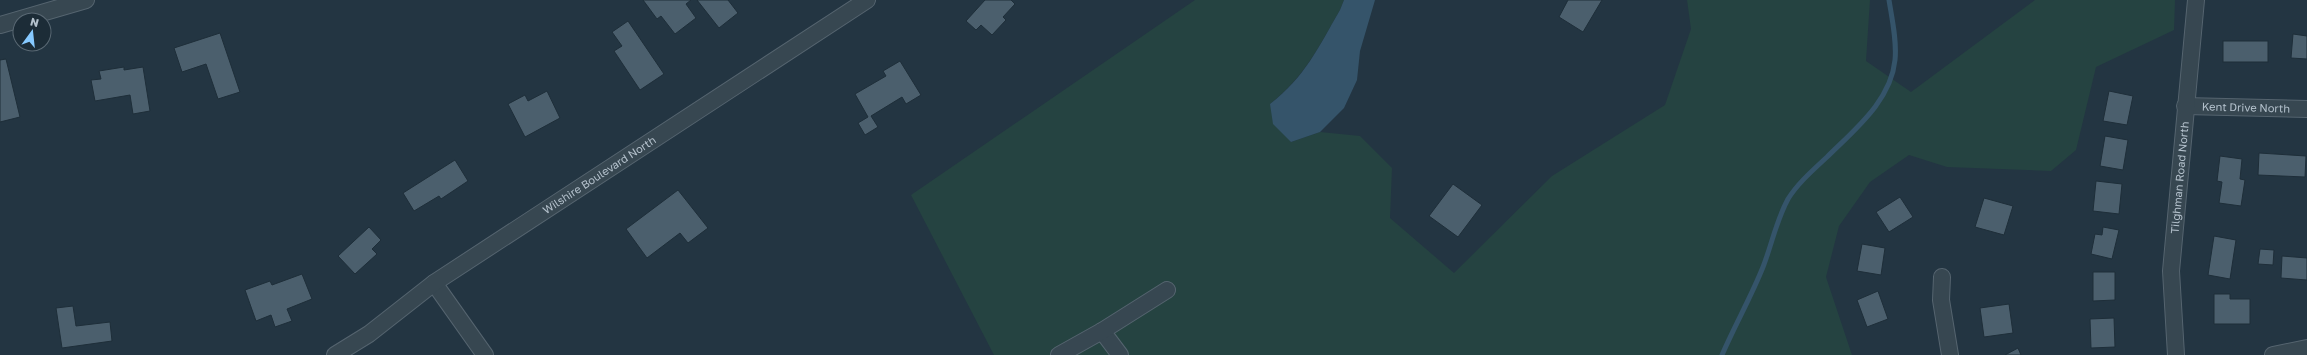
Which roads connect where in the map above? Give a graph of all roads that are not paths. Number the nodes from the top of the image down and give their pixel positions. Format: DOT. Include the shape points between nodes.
graph roads {
  1 [pos="86,0"];
  2 [pos="867,0"];
  3 [pos="2196,0"];
  4 [pos="0,25"];
  5 [pos="2185,106"];
  6 [pos="2307,109"];
  7 [pos="1942,277"];
  8 [pos="434,283"];
  9 [pos="1166,290"];
  10 [pos="1102,331"];
  11 [pos="2307,348"];
  12 [pos="334,355"];
  13 [pos="485,355"];
  14 [pos="1059,355"];
  15 [pos="1120,355"];
  16 [pos="1950,355"];
  17 [pos="2176,355"];
  18 [pos="2273,355"];
  1 -- 4 [label="street"];
  2 -- 8 [label="street, Wilshire Boulevard North"];
  3 -- 5 [label="street, Tilghman Road North"];
  5 -- 6 [label="street, Kent Drive North"];
  5 -- 17 [label="street, Tilghman Road North" via="2171,271"];
  7 -- 16 [label="street" via="1941,300"];
  8 -- 12 [label="street, Wilshire Boulevard North" via="369,334"];
  8 -- 13 [label="street"];
  9 -- 10 [label="street"];
  10 -- 14 [label="street"];
  10 -- 15 [label="street"];
  11 -- 18 [label="street"];
}
